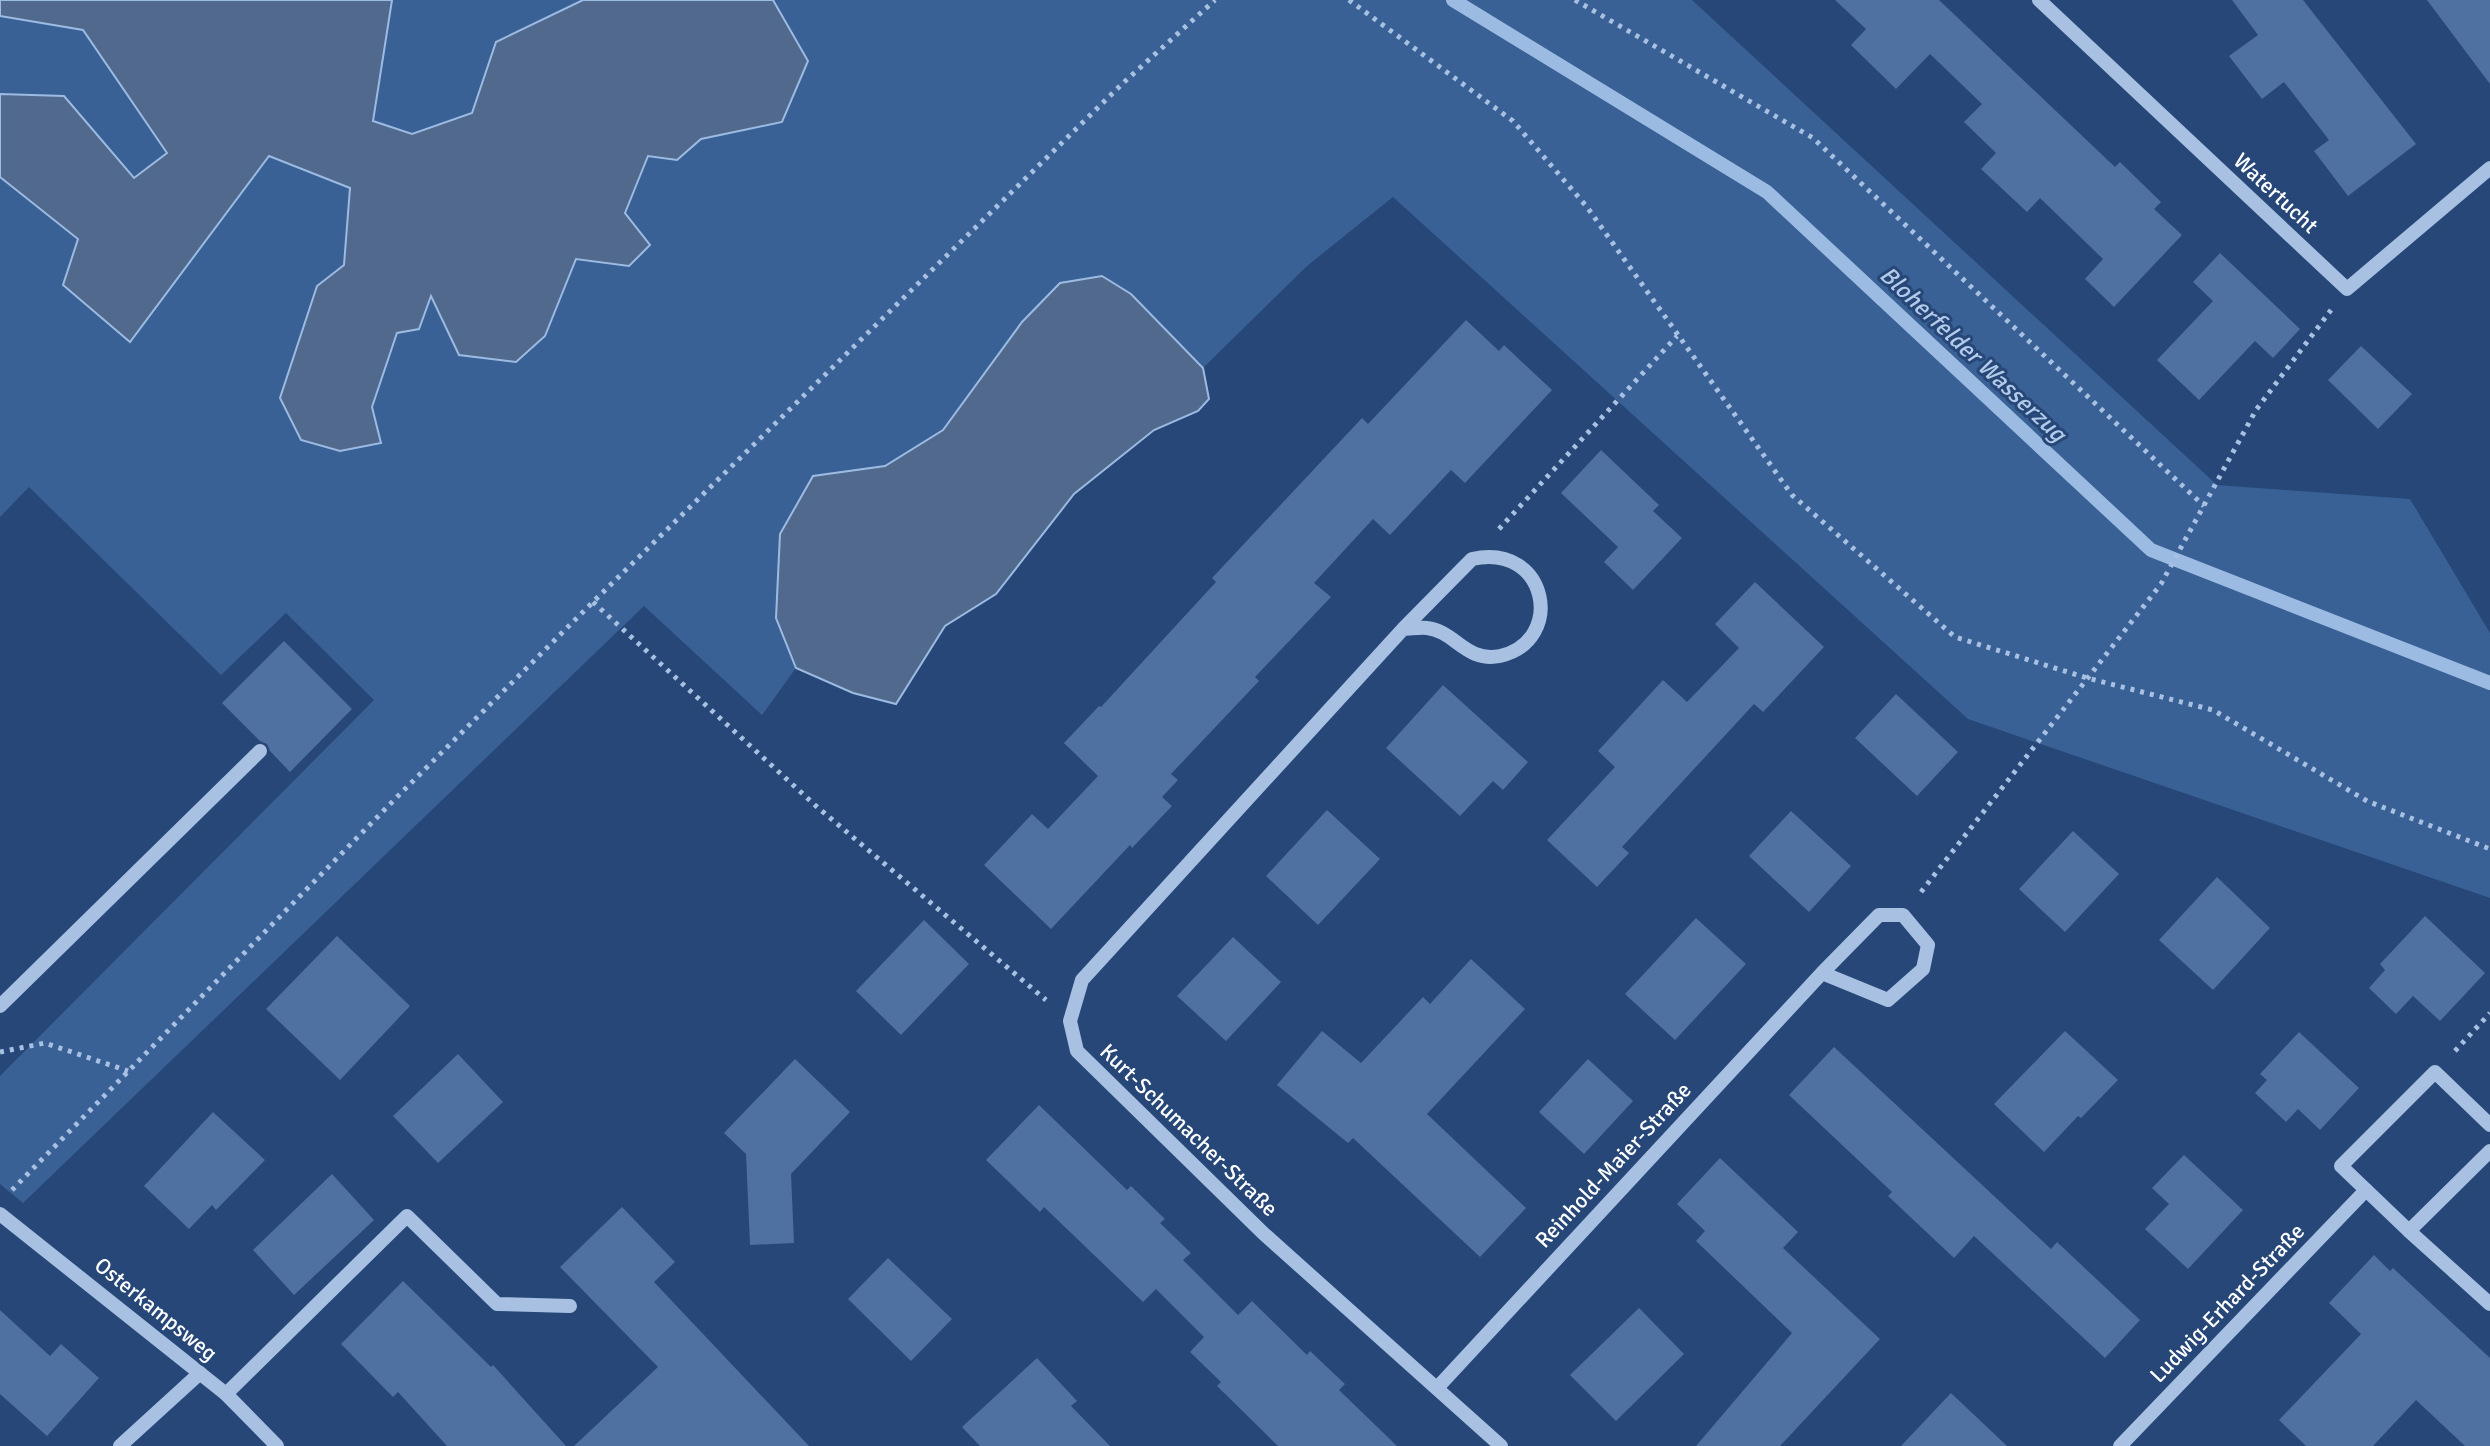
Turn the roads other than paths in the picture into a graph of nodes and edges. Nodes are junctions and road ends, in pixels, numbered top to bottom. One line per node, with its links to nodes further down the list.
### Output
1 (2039, 0): 2 (street, Watertucht)
2 (2490, 168)
3 (1403, 629): 3 (street); 15 (street, Kurt-Schumacher-Straße)
4 (260, 751): 6 (street)
5 (1822, 973): 5 (street, Reinhold-Maier-Straße); 15 (street, Reinhold-Maier-Straße)
6 (0, 1006)
7 (2490, 1125): 9 (street)
8 (2490, 1151): 11 (street)
9 (2366, 1190): 11 (street); 20 (street, Ludwig-Erhard-Straße)
10 (0, 1214): 14 (street, Osterkampsweg)
11 (2409, 1231): 12 (street)
12 (2490, 1304)
13 (570, 1306): 16 (street)
14 (200, 1373): 16 (street, Osterkampsweg); 17 (street)
15 (1437, 1388): 19 (street, Kurt-Schumacher-Straße)
16 (226, 1394): 18 (street, Osterkampsweg)
17 (120, 1446)
18 (277, 1446)
19 (1501, 1446)
20 (2120, 1446)

